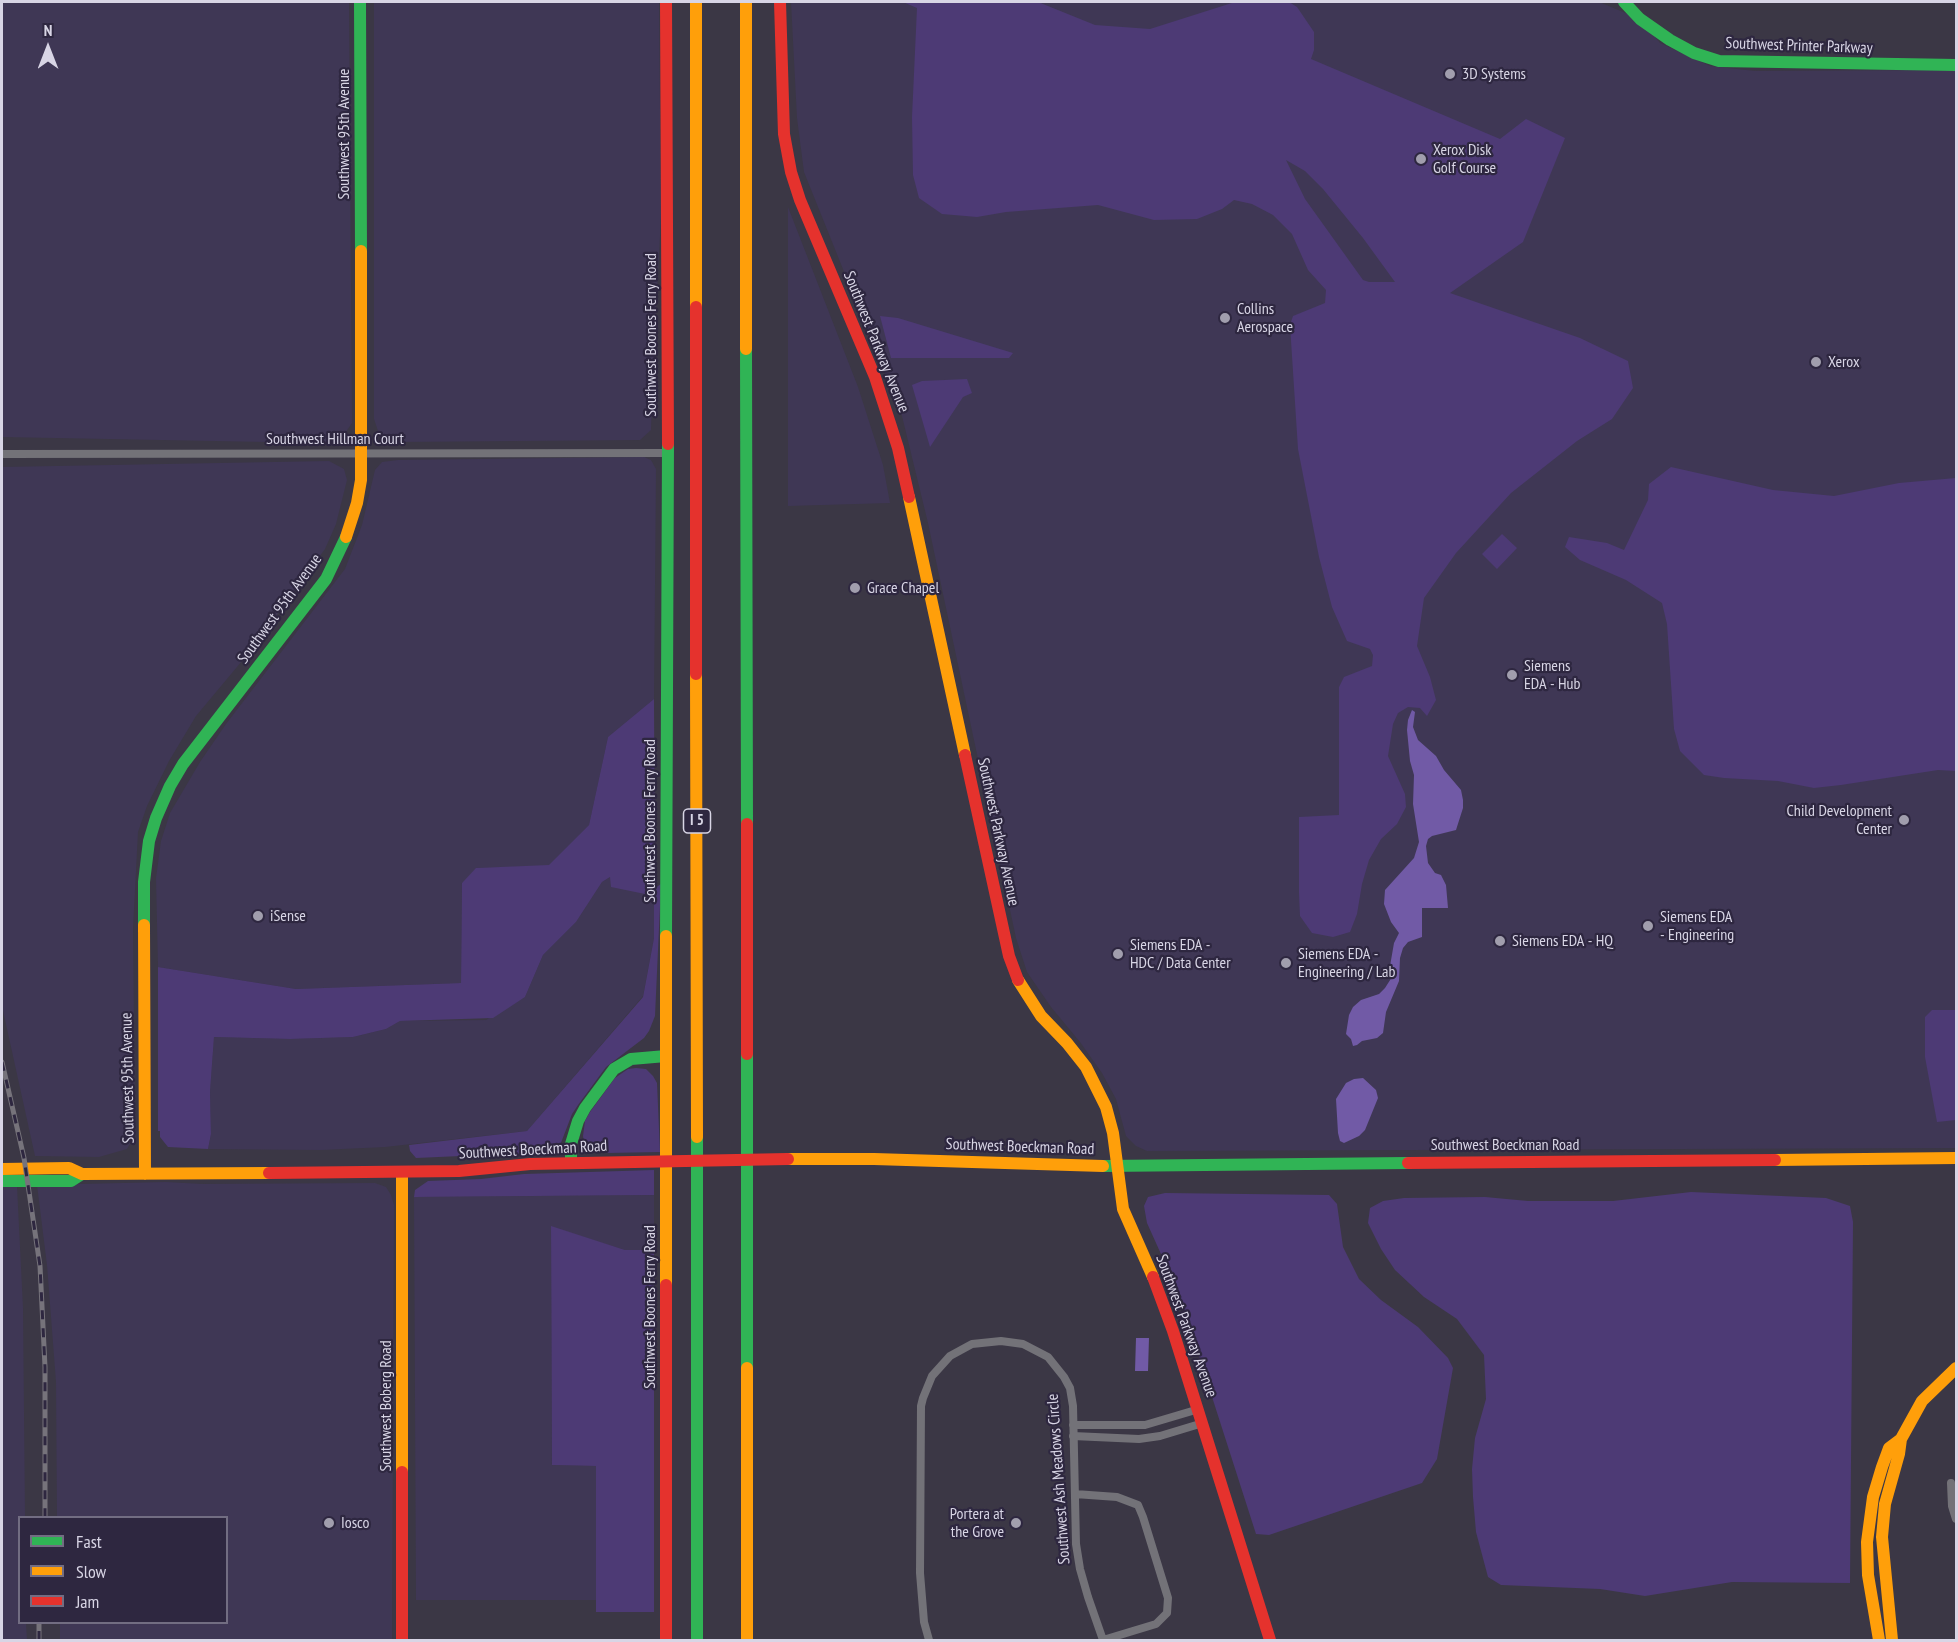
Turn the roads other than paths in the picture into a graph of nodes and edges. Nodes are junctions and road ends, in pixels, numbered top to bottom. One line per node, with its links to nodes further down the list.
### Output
1 (360, 2): 10 (main road, Southwest 95th Avenue)
2 (666, 2): 8 (main road, Southwest Boones Ferry Road)
3 (696, 2): 31 (main road, I 5)
4 (746, 2): 32 (main road)
5 (780, 2): 14 (main road, Southwest Parkway Avenue)
6 (1624, 2): 7 (main road, Southwest Printer Parkway)
7 (1956, 65)
8 (668, 453): 10 (street, Southwest Hillman Court); 11 (main road, Southwest Boones Ferry Road)
9 (2, 454): 10 (street, Southwest Hillman Court)
10 (362, 454): 18 (main road, Southwest 95th Avenue)
11 (666, 1056): 13 (main road); 30 (main road, Southwest Boones Ferry Road)
12 (1956, 1158): 14 (main road, Southwest Boeckman Road)
13 (571, 1163): 14 (main road, Southwest Boeckman Road, bridge); 16 (main road, Southwest Boeckman Road)
14 (1117, 1165): 21 (main road, Southwest Parkway Avenue)
15 (2, 1169): 17 (main road, Southwest Boeckman Road)
16 (402, 1172): 18 (main road, Southwest Boeckman Road); 29 (main road, Southwest Boberg Road)
17 (82, 1174): 18 (main road, Southwest Boeckman Road); 19 (main road, Southwest Boeckman Road)
18 (145, 1174)
19 (2, 1181)
20 (1956, 1368): 25 (main road)
21 (1198, 1409): 22 (main road, Southwest Parkway Avenue); 23 (street)
22 (1203, 1423): 24 (street); 35 (main road, Southwest Parkway Avenue)
23 (1073, 1425): 24 (street, Southwest Ash Meadows Circle); 33 (street, Southwest Ash Meadows Circle)
24 (1073, 1436): 27 (street, Southwest Ash Meadows Circle)
25 (1901, 1439): 36 (main road); 37 (main road)
26 (1951, 1483): 28 (street)
27 (1075, 1494): 34 (street, Southwest Ash Meadows Circle); 34 (street)
28 (1956, 1519)
29 (402, 1641)
30 (666, 1641)
31 (697, 1641)
32 (747, 1641)
33 (929, 1641)
34 (1103, 1641)
35 (1270, 1641)
36 (1879, 1641)
37 (1892, 1641)

